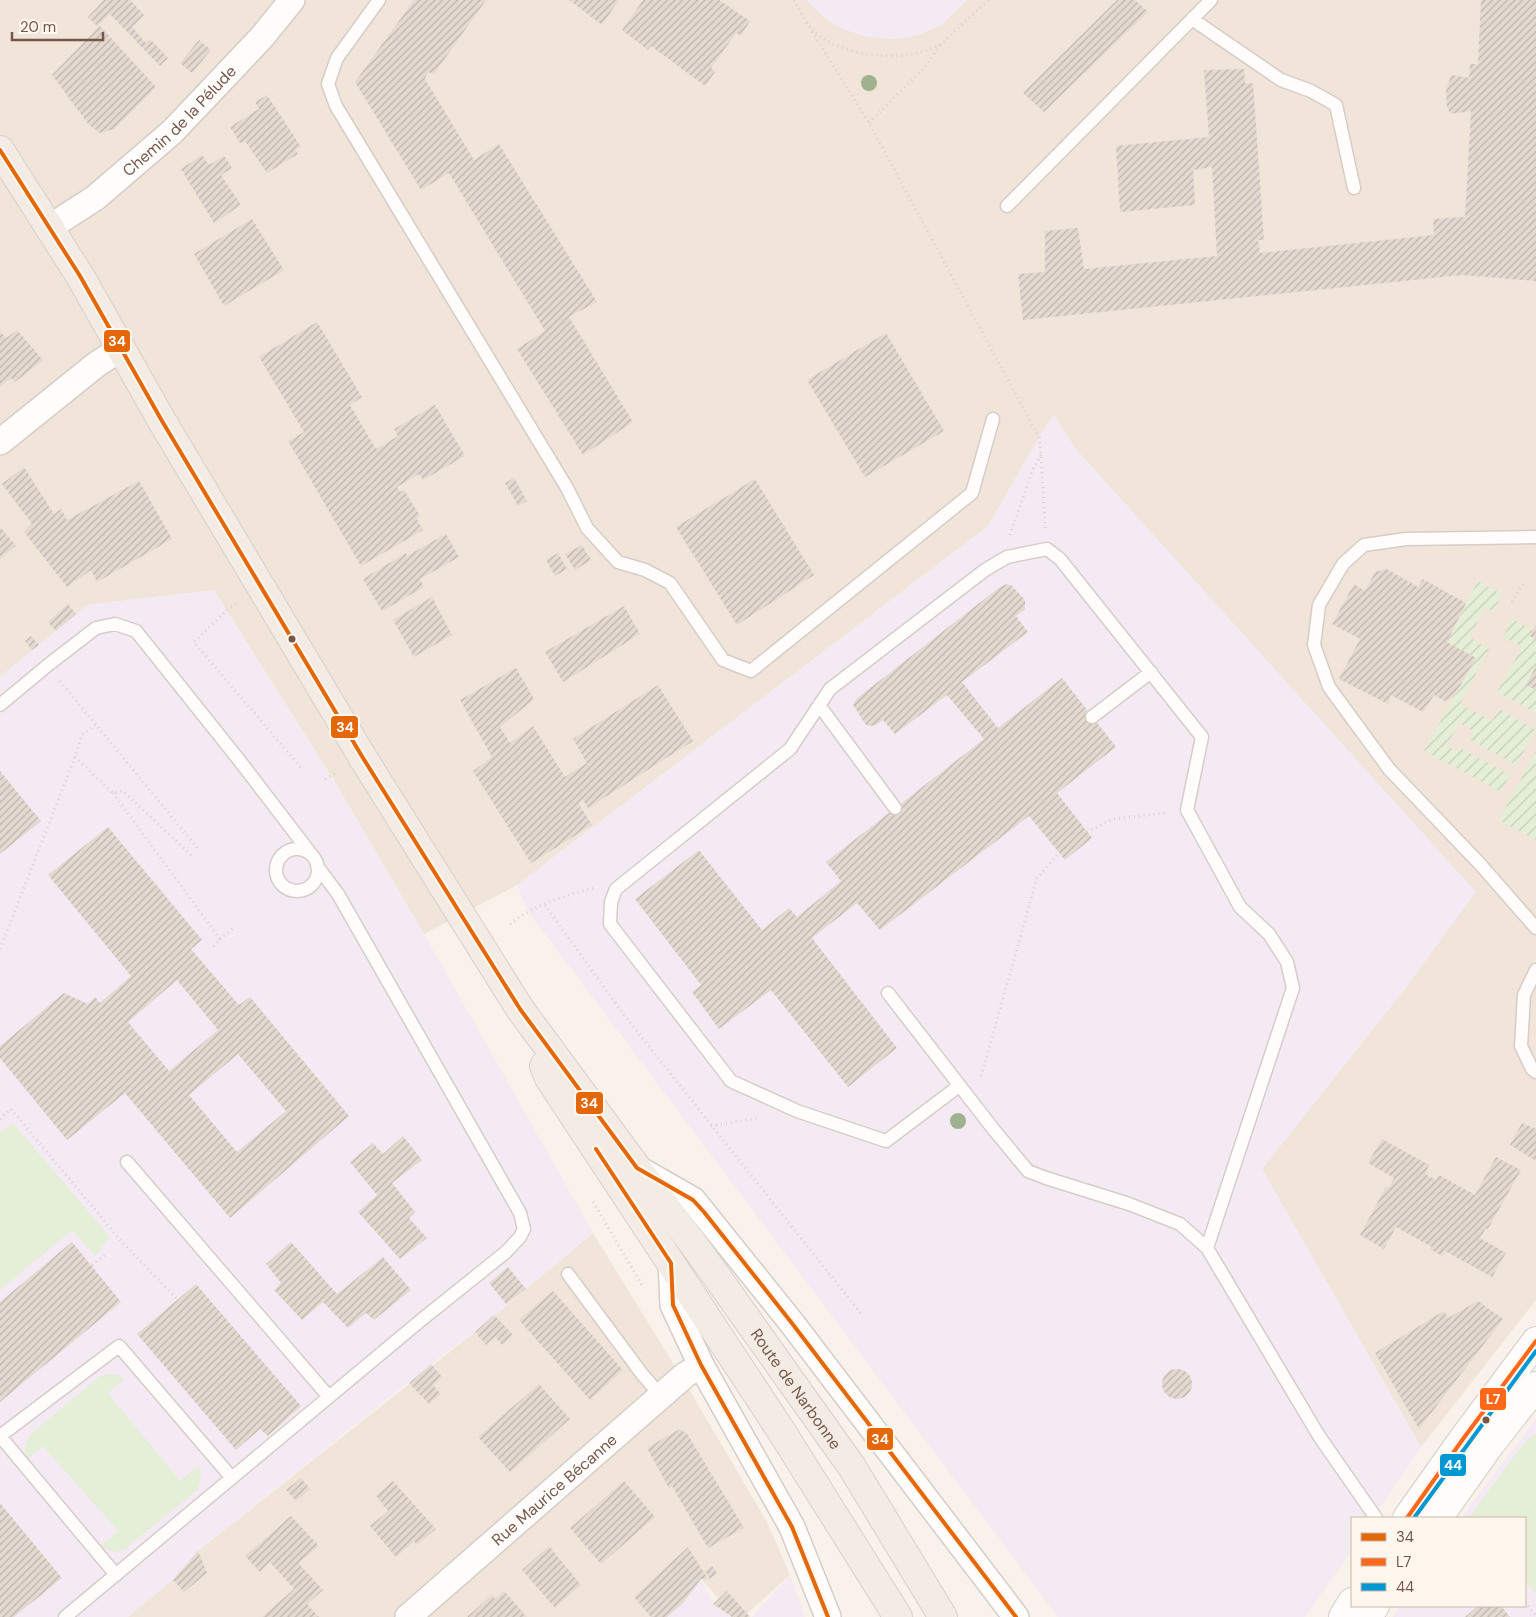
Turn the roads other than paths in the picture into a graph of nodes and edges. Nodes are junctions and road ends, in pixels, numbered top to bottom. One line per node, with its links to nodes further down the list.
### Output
1 (292, 0): 8 (street, Chemin de la Pélude)
2 (379, 0): 10 (lane)
3 (1211, 0): 4 (lane)
4 (1192, 19): 6 (lane); 7 (lane)
5 (0, 150): 8 (main road, Route de Narbonne)
6 (1354, 188)
7 (1007, 206)
8 (50, 227): 9 (main road, Route de Narbonne)
9 (122, 348): 11 (street); 23 (main road, Route de Narbonne)
10 (992, 419)
11 (0, 442)
12 (1536, 537): 20 (lane)
13 (1151, 672): 15 (lane); 16 (lane); 28 (lane)
14 (0, 705): 18 (lane)
15 (819, 706): 17 (lane); 25 (lane)
16 (1092, 717)
17 (895, 808)
18 (311, 854): 19 (lane); 19 (lane)
19 (317, 866): 35 (lane)
20 (1536, 928)
21 (1536, 970): 24 (lane)
22 (888, 993): 25 (lane)
23 (520, 1009): 27 (main road, Route de Narbonne); 29 (main road, Route de Narbonne)
24 (1536, 1072)
25 (960, 1086): 28 (lane)
26 (127, 1162): 35 (lane)
27 (637, 1168): 46 (main road, Route de Narbonne); 47 (street, Route de Narbonne)
28 (1206, 1248): 37 (lane)
29 (671, 1263): 32 (street); 45 (main road, Route de Narbonne)
30 (568, 1274): 34 (lane)
31 (1536, 1341): 38 (street)
32 (701, 1365): 34 (street, Rue Maurice Bécanne); 44 (street)
33 (1536, 1386): 39 (street)
34 (661, 1396): 43 (street, Rue Maurice Bécanne)
35 (329, 1397): 36 (lane)
36 (232, 1478): 40 (lane); 40 (lane)
37 (1375, 1517)
38 (1408, 1517)
39 (1439, 1517)
40 (116, 1575): 42 (lane)
41 (1351, 1604): 48 (street)
42 (66, 1617)
43 (408, 1617)
44 (828, 1617)
45 (898, 1617)
46 (944, 1617)
47 (1016, 1617)
48 (1342, 1617)

